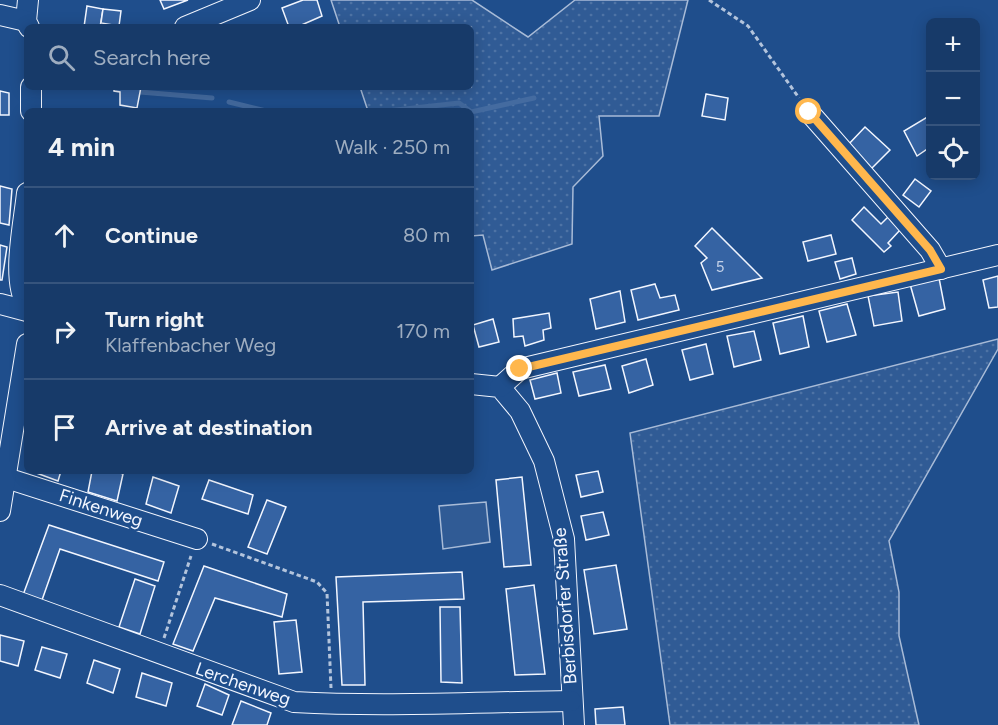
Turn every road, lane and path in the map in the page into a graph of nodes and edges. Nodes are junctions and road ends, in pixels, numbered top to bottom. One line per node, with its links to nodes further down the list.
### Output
1 (28, 0): 5 (street)
2 (250, 0): 6 (street)
3 (709, 0): 9 (path)
4 (0, 15): 5 (street)
5 (27, 24)
6 (192, 24)
7 (31, 90): 8 (street)
8 (31, 108)
9 (809, 112): 12 (street)
10 (24, 221): 13 (street)
11 (998, 255): 12 (street)
12 (941, 269): 18 (street)
13 (24, 300)
14 (0, 304): 15 (street)
15 (24, 311)
16 (24, 360): 19 (street)
17 (474, 384): 18 (street)
18 (500, 387): 24 (street, Berbisdorfer Straße)
19 (3, 476): 20 (street); 21 (street, Finkenweg)
20 (0, 511)
21 (197, 539): 23 (path); 25 (path)
22 (0, 595): 23 (street, Lerchenweg)
23 (159, 654): 25 (street, Lerchenweg)
24 (571, 700): 25 (street, Lerchenweg); 26 (street, Berbisdorfer Straße)
25 (331, 704)
26 (574, 725)

